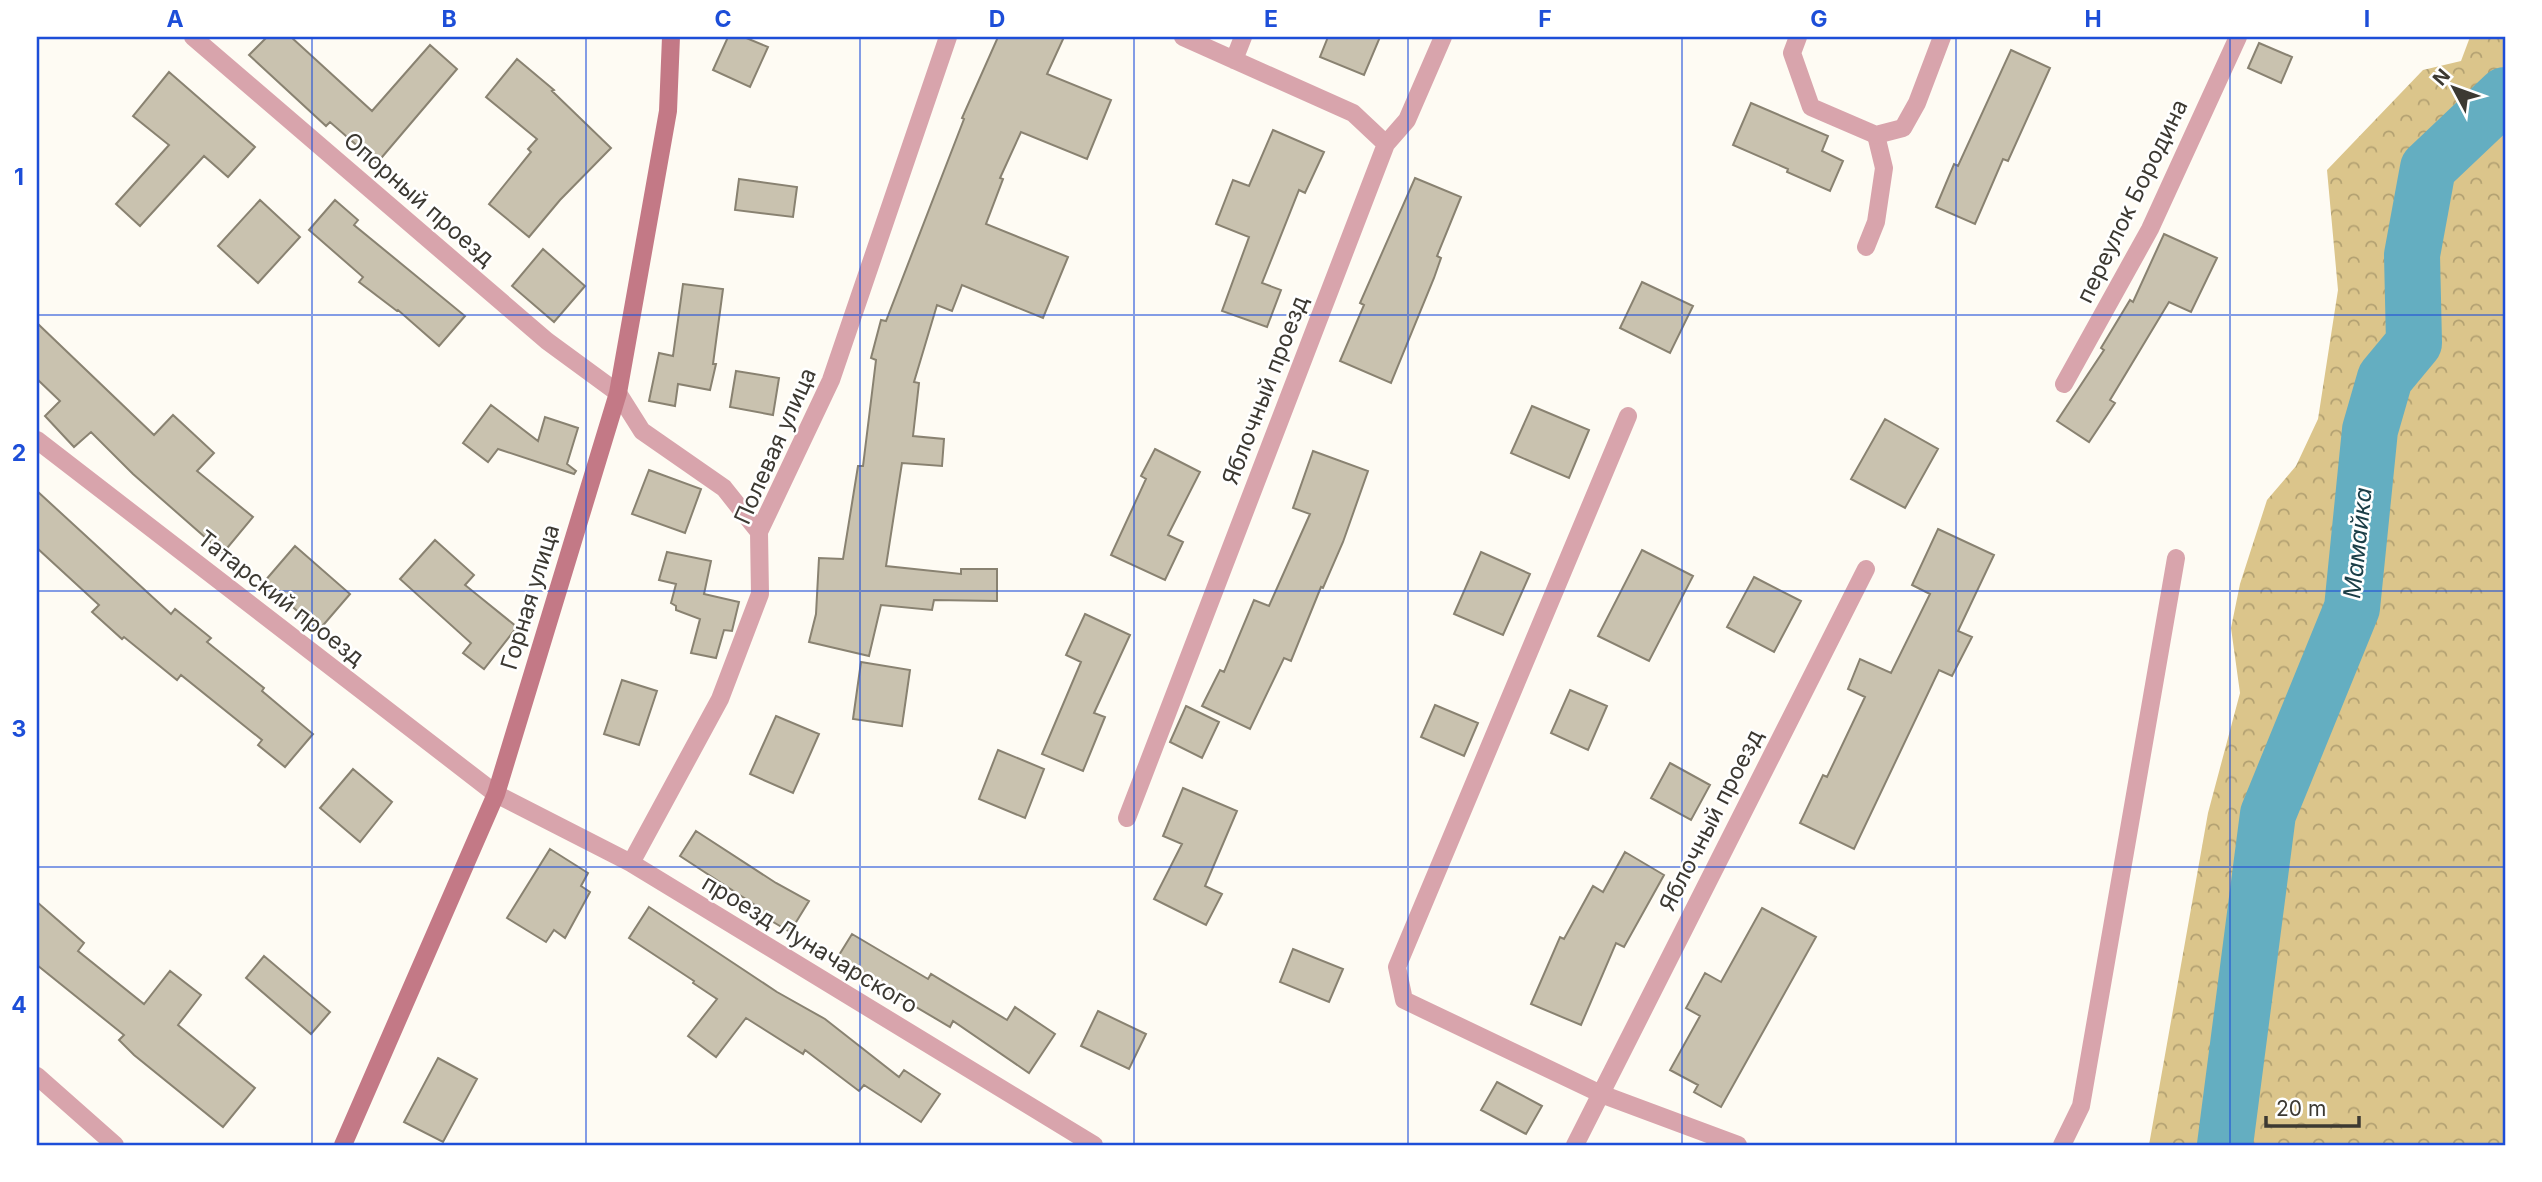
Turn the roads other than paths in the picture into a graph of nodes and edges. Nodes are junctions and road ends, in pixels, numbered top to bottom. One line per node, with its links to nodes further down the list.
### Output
1 (193, 37): 15 (street, Опорный проезд)
2 (671, 37): 15 (street, Горная улица)
3 (948, 37): 18 (street, Полевая улица)
4 (1183, 37): 10 (street)
5 (1243, 37): 10 (street)
6 (1443, 37): 12 (street, Яблочный проезд)
7 (1798, 37): 11 (street)
8 (1942, 37): 11 (street)
9 (2238, 37): 14 (street, переулок Бородина)
10 (1234, 60): 12 (street)
11 (1875, 135): 13 (street)
12 (1386, 144): 22 (street, Яблочный проезд)
13 (1866, 247)
14 (2064, 384)
15 (618, 393): 18 (street); 21 (street, Горная улица)
16 (1628, 416): 25 (street)
17 (37, 440): 21 (street, Татарский проезд)
18 (759, 532): 23 (street, Полевая улица)
19 (2176, 558): 31 (street)
20 (1866, 569): 25 (street, Яблочный проезд)
21 (496, 794): 23 (street, проезд Луначарского); 27 (street, Горная улица)
22 (1127, 818)
23 (631, 863): 28 (street, проезд Луначарского)
24 (37, 1076): 26 (street)
25 (1601, 1094): 29 (street, Яблочный проезд); 30 (street)
26 (115, 1145)
27 (344, 1145)
28 (1094, 1145)
29 (1575, 1145)
30 (1738, 1145)
31 (2062, 1145)

